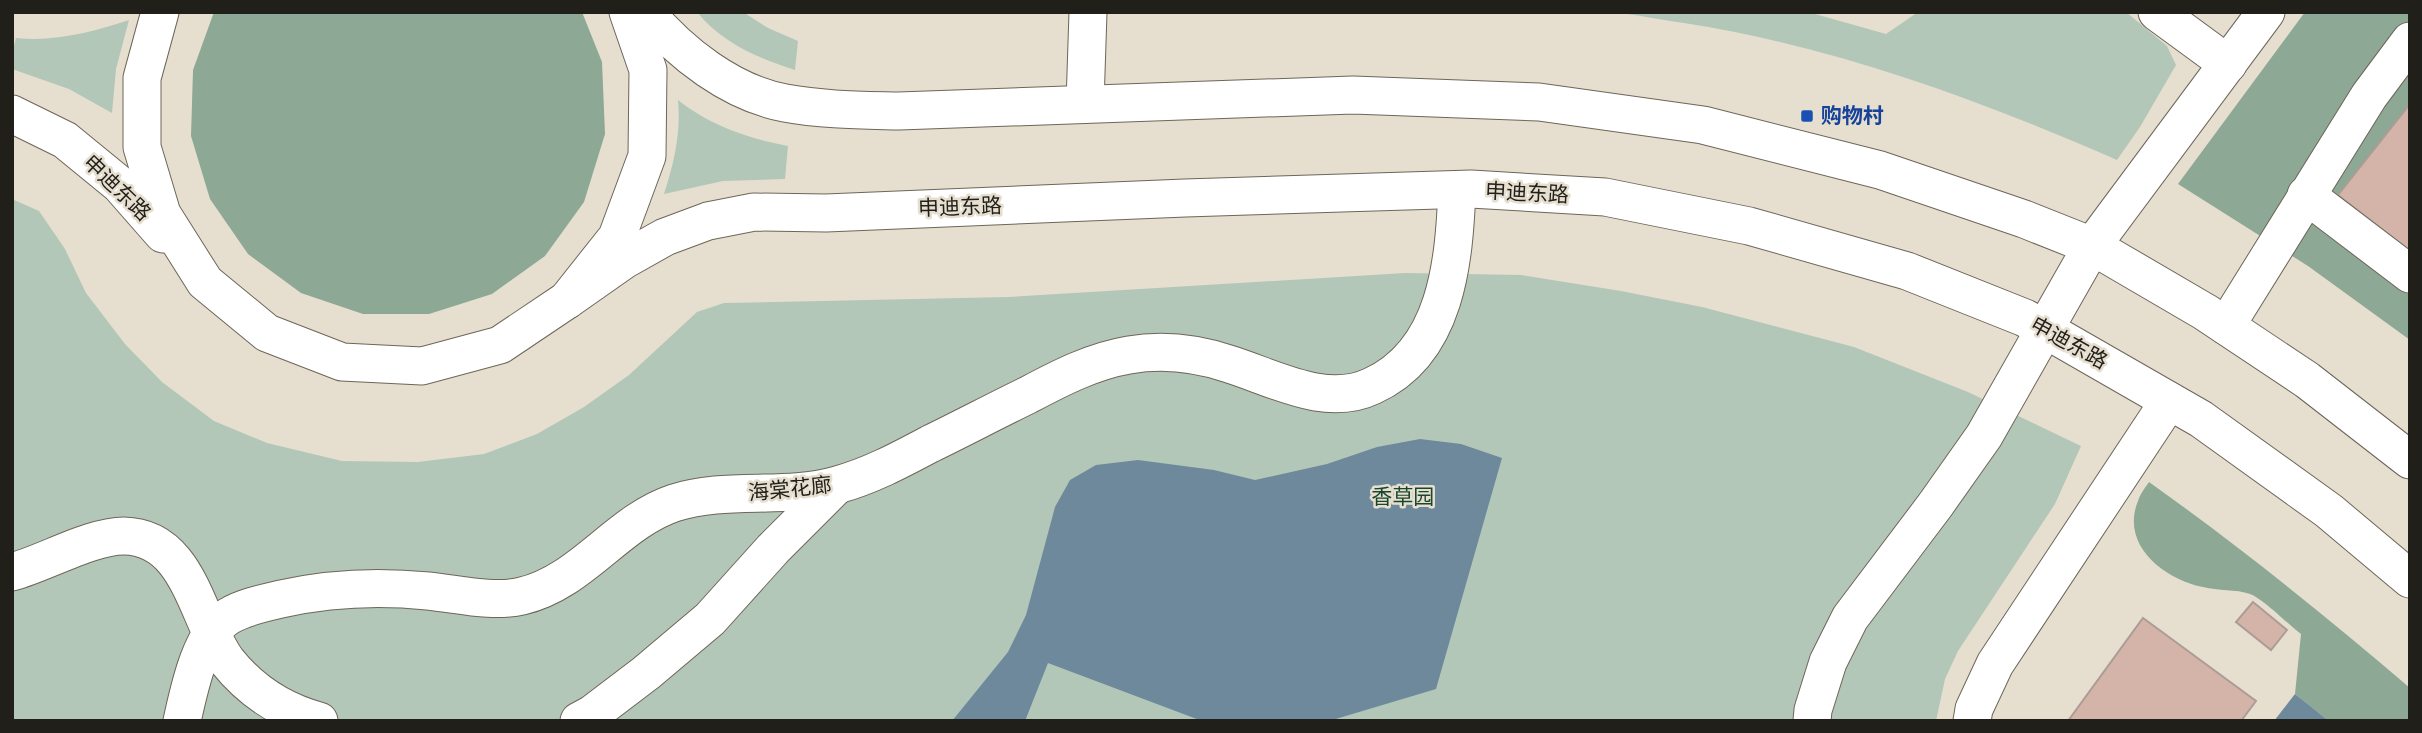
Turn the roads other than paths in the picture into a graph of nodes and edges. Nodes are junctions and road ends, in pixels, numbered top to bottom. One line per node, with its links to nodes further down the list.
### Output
1 (160, 12): 15 (street)
2 (628, 12): 16 (street)
3 (646, 12): 9 (street)
4 (1088, 12): 9 (street)
5 (2157, 12): 8 (street)
6 (2266, 12): 8 (street)
7 (2410, 41): 12 (street)
8 (2228, 64): 13 (street)
9 (1085, 104): 13 (street)
10 (12, 114): 15 (street, 申迪东路)
11 (1457, 190): 16 (street, 申迪东路); 18 (street, 申迪东路); 21 (street, 海棠花廊)
12 (2306, 195): 14 (street); 17 (street)
13 (2092, 246): 17 (street); 18 (street)
14 (2410, 274)
15 (205, 282): 16 (street, 申迪东路)
16 (567, 300)
17 (2225, 326): 20 (street)
18 (2045, 329): 19 (street, 申迪东路); 28 (street)
19 (2169, 401): 23 (street, 申迪东路); 29 (street)
20 (2410, 460)
21 (836, 486): 24 (street, 海棠花廊); 27 (street)
22 (12, 572): 24 (street)
23 (2410, 579)
24 (211, 634): 25 (street, 海棠花廊); 26 (street)
25 (182, 721)
26 (319, 721)
27 (579, 721)
28 (1812, 721)
29 (1972, 721)

